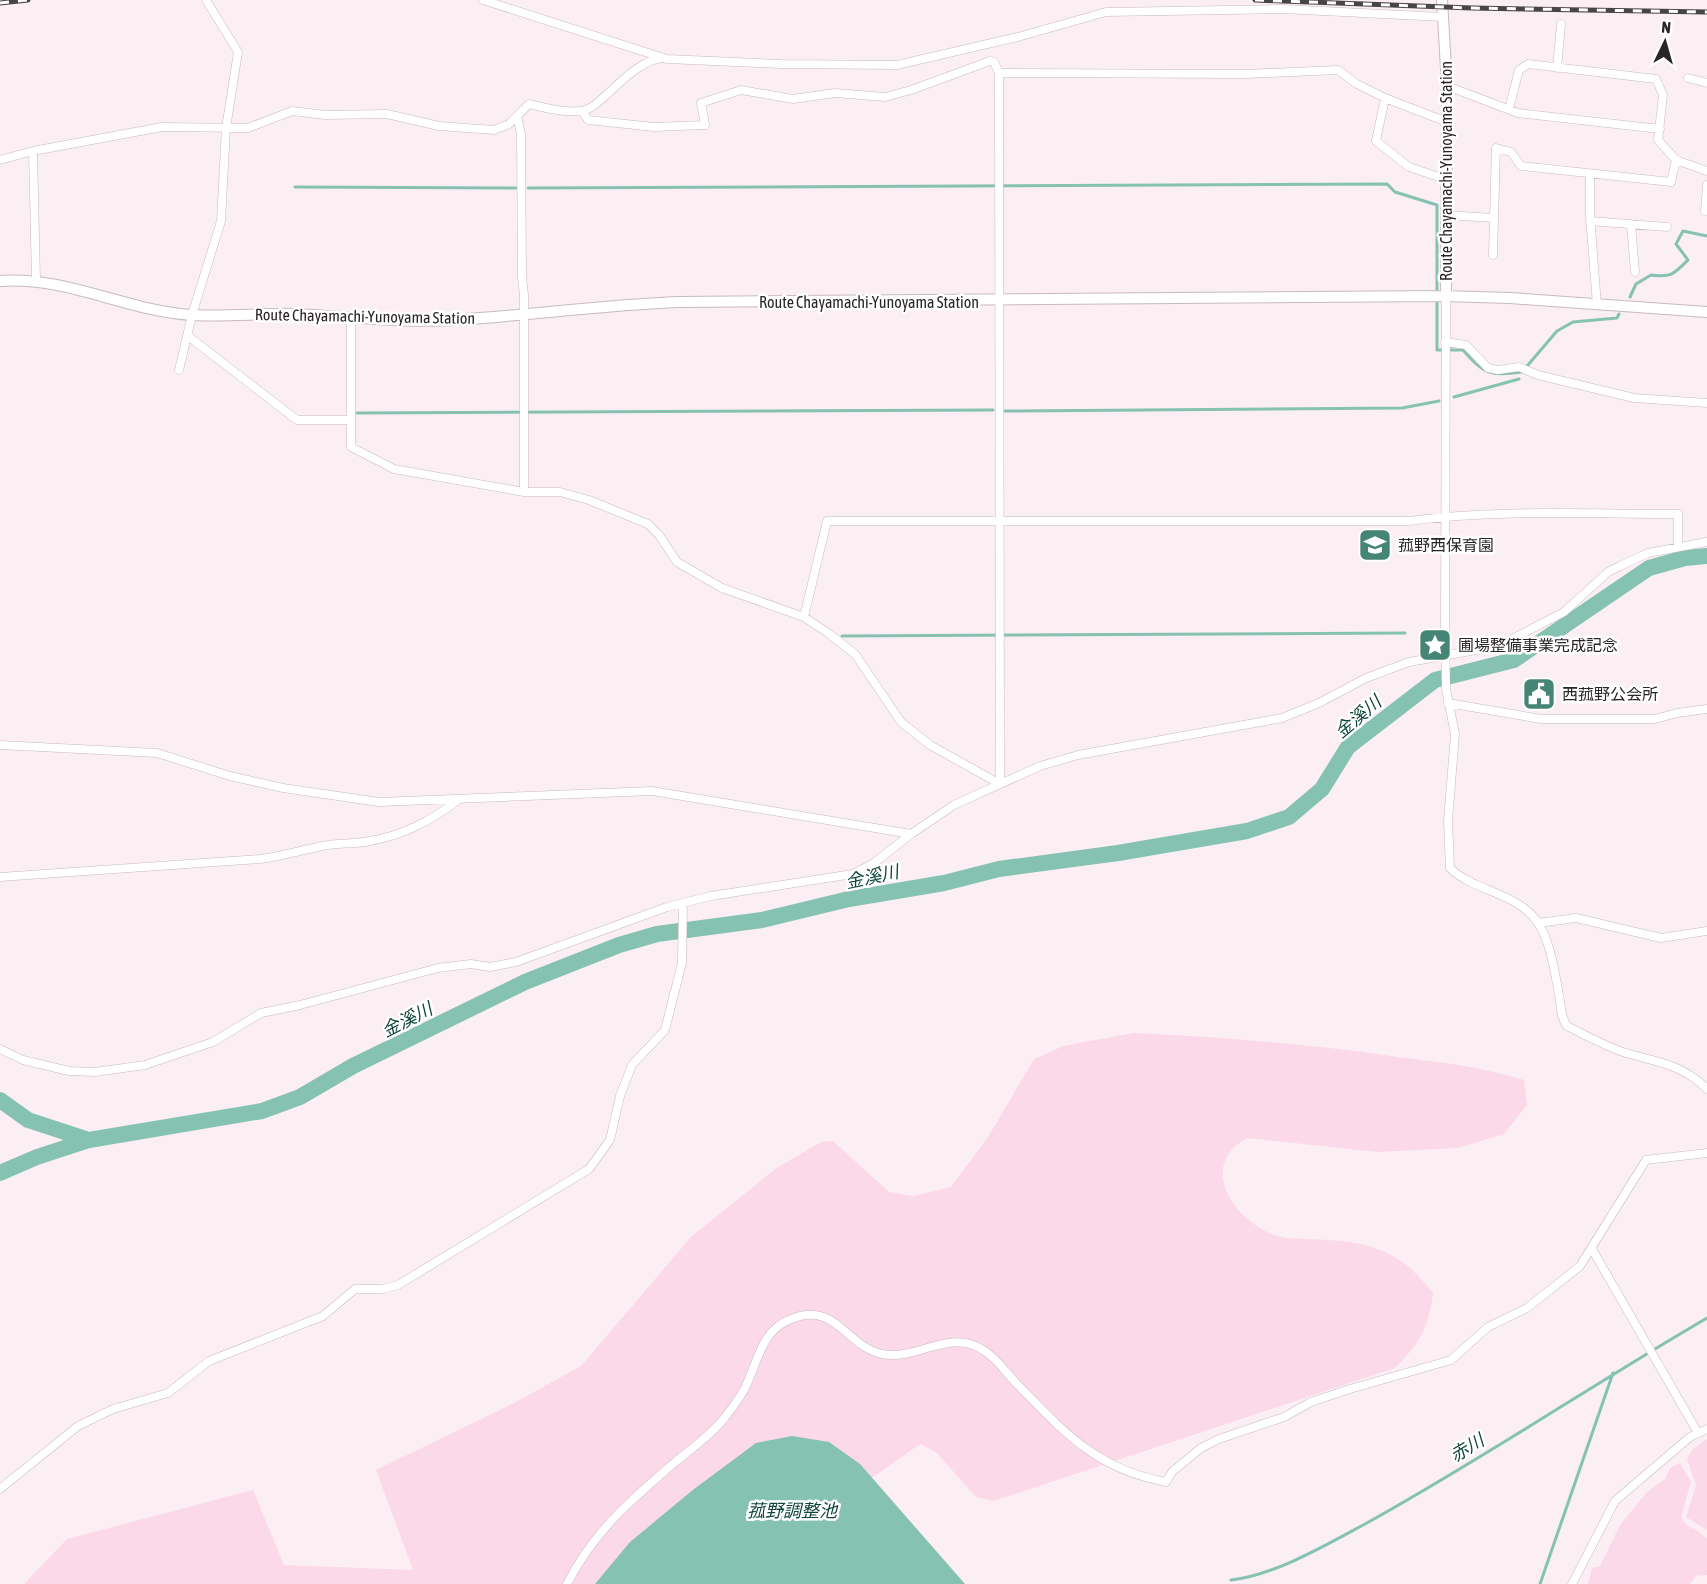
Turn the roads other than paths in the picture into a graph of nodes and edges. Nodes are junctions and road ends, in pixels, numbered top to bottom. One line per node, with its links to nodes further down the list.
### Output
1 (206, 0): 17 (street)
2 (483, 0): 6 (street)
3 (1442, 0): 4 (main road, Route Chayamachi-Yunoyama Station)
4 (1443, 17): 6 (street); 11 (main road, Route Chayamachi-Yunoyama Station)
5 (1562, 24): 7 (street)
6 (663, 58): 14 (street)
7 (1557, 68): 13 (street); 18 (street)
8 (999, 74): 12 (street); 14 (street); 37 (street)
9 (1689, 78): 10 (street)
10 (1707, 83)
11 (1447, 86): 13 (street); 16 (main road, Route Chayamachi-Yunoyama Station)
12 (1385, 98): 16 (street); 24 (street)
13 (1509, 109): 18 (street)
14 (582, 111): 15 (street)
15 (517, 116): 17 (street); 41 (street)
16 (1447, 122): 24 (main road, Route Chayamachi-Yunoyama Station)
17 (226, 128): 19 (street); 40 (street)
18 (1660, 129): 21 (street)
19 (33, 151): 20 (street); 34 (street)
20 (0, 160)
21 (1676, 160): 22 (street); 23 (street)
22 (1707, 171)
23 (1590, 175): 28 (street); 29 (street)
24 (1445, 179): 27 (main road, Route Chayamachi-Yunoyama Station)
25 (1707, 185): 26 (street)
26 (1705, 211)
27 (1445, 215): 28 (street); 36 (main road, Route Chayamachi-Yunoyama Station)
28 (1494, 218): 32 (street)
29 (1590, 221): 30 (street); 38 (street)
30 (1631, 224): 31 (street); 33 (street)
31 (1667, 227)
32 (1493, 255)
33 (1635, 272)
34 (36, 280): 35 (main road, Route Chayamachi-Yunoyama Station); 40 (main road, Route Chayamachi-Yunoyama Station)
35 (0, 281)
36 (1445, 296): 37 (main road, Route Chayamachi-Yunoyama Station); 38 (main road); 44 (street)
37 (998, 301): 41 (main road, Route Chayamachi-Yunoyama Station); 50 (street)
38 (1597, 305): 39 (main road)
39 (1707, 312)
40 (192, 315): 42 (main road, Route Chayamachi-Yunoyama Station); 43 (street)
41 (524, 315): 42 (main road, Route Chayamachi-Yunoyama Station); 48 (street)
42 (351, 317): 47 (street)
43 (188, 336): 45 (street); 47 (street)
44 (1445, 343): 46 (street); 49 (street)
45 (179, 370)
46 (1707, 403)
47 (351, 420): 48 (street)
48 (525, 492): 53 (street)
49 (1446, 516): 50 (street); 52 (street); 54 (street)
50 (999, 521): 53 (street); 58 (street)
51 (1707, 542): 52 (street)
52 (1678, 546): 54 (street)
53 (804, 617): 58 (street)
54 (1447, 658): 55 (street); 58 (street)
55 (1448, 701): 56 (street); 63 (street)
56 (1707, 709)
57 (0, 745): 59 (street)
58 (1000, 784): 60 (street)
59 (459, 800): 60 (street); 61 (street)
60 (911, 834): 62 (street)
61 (0, 876)
62 (683, 907): 65 (street); 71 (street)
63 (1538, 923): 64 (street); 66 (street)
64 (1707, 931)
65 (0, 1049)
66 (1707, 1089)
67 (1707, 1154): 68 (street)
68 (1593, 1249): 70 (street); 72 (street)
69 (1707, 1429): 70 (street)
70 (1698, 1433): 73 (street)
71 (0, 1489)
72 (567, 1584)
73 (1572, 1584)

